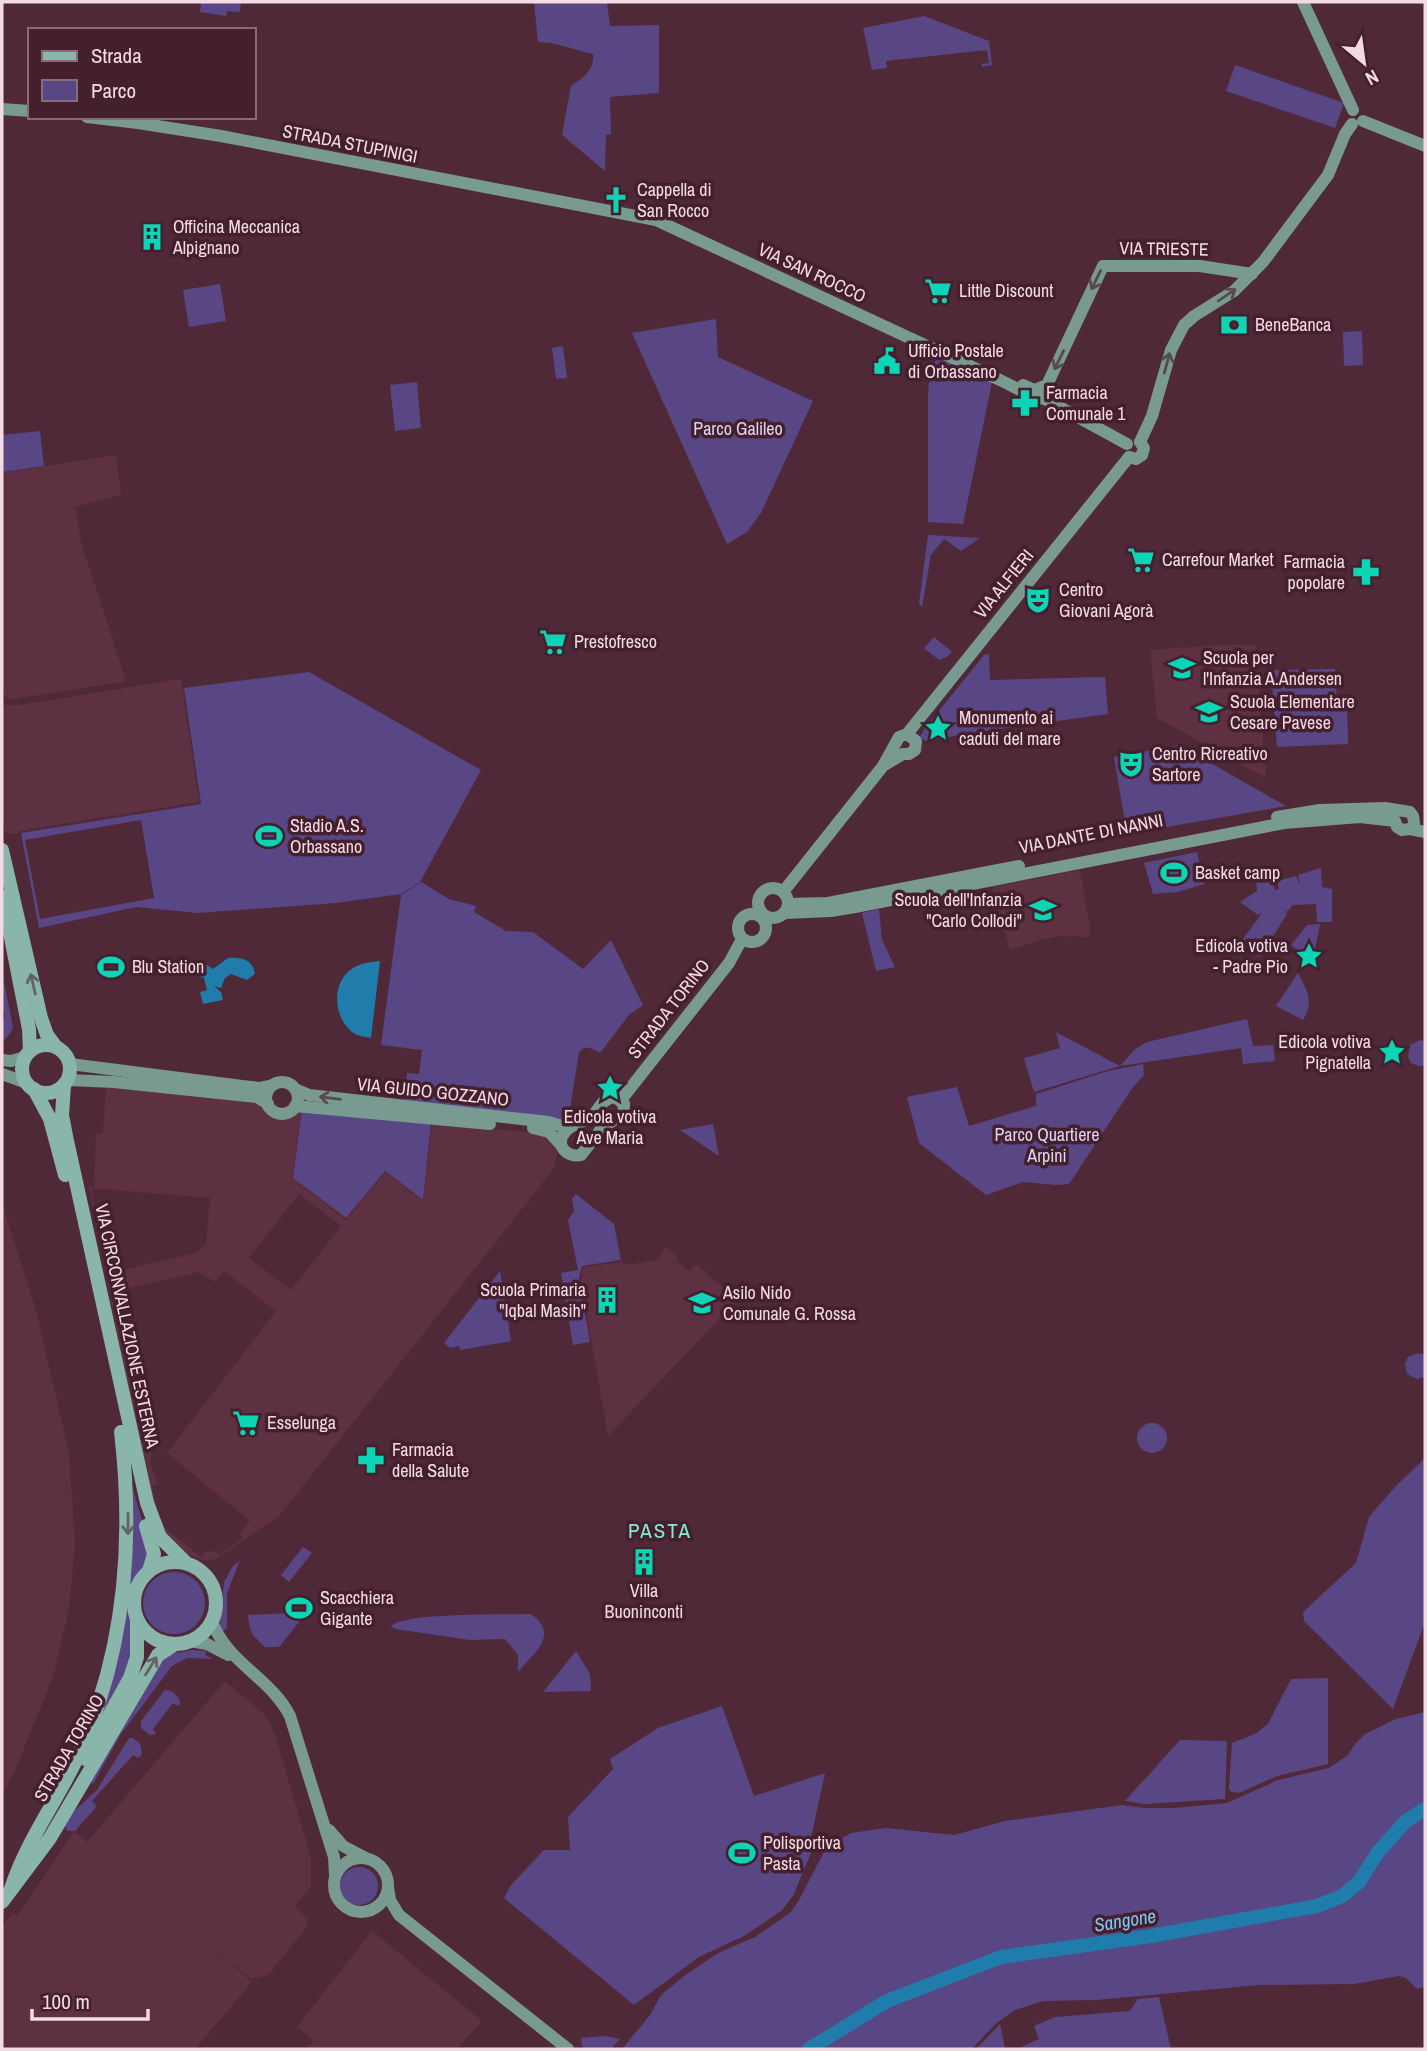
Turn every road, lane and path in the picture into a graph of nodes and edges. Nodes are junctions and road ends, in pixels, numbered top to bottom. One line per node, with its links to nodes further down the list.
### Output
1 (1303, 2): 5 (street)
2 (2, 109): 3 (street)
3 (28, 111)
4 (104, 119): 7 (street, STRADA STUPINIGI)
5 (1357, 123): 6 (street); 8 (street, VIA ALFIERI)
6 (1425, 146)
7 (606, 211): 9 (street, VIA SAN ROCCO)
8 (1252, 274): 9 (street, VIA TRIESTE, one-way to 9); 10 (street, VIA ALFIERI, one-way to 8)
9 (1037, 393): 10 (street, VIA SAN ROCCO)
10 (1132, 448): 11 (street, VIA ALFIERI)
11 (907, 734): 12 (street); 12 (street)
12 (900, 749): 17 (street)
13 (1416, 826): 14 (street, VIA DANTE DI NANNI); 17 (street, VIA DANTE DI NANNI)
14 (1425, 832)
15 (2, 850): 20 (main road, one-way to 15)
16 (2, 892): 21 (main road, VIA CIRCONVALLAZIONE ESTERNA)
17 (785, 903): 18 (street); 18 (street)
18 (762, 916): 19 (street); 19 (street)
19 (742, 939): 29 (street, STRADA TORINO)
20 (57, 1047): 21 (main road); 23 (main road)
21 (28, 1054): 22 (street); 27 (main road, VIA CIRCONVALLAZIONE ESTERNA)
22 (2, 1060)
23 (70, 1064): 25 (main road, VIA CIRCONVALLAZIONE ESTERNA); 26 (street)
24 (2, 1074): 27 (street)
25 (66, 1082): 27 (main road); 30 (street); 35 (main road, VIA CIRCONVALLAZIONE ESTERNA)
26 (273, 1085): 28 (street); 30 (street)
27 (31, 1086): 34 (main road, VIA CIRCONVALLAZIONE ESTERNA)
28 (295, 1089): 31 (street); 32 (street, VIA GUIDO GOZZANO, one-way to 28)
29 (621, 1100): 32 (street); 33 (street, STRADA TORINO)
30 (268, 1104): 31 (street)
31 (295, 1106): 33 (street, VIA GUIDO GOZZANO)
32 (568, 1128): 33 (street)
33 (561, 1145)
34 (121, 1432): 36 (main road, VIA CIRCONVALLAZIONE ESTERNA); 46 (main road, one-way to 46)
35 (186, 1563): 36 (main road); 38 (main road)
36 (149, 1571): 37 (main road)
37 (137, 1619): 40 (main road); 46 (main road, STRADA TORINO)
38 (212, 1621): 39 (main road); 41 (street)
39 (190, 1641): 40 (main road); 41 (street)
40 (175, 1644): 46 (main road, STRADA TORINO, one-way to 40)
41 (238, 1661): 42 (street)
42 (324, 1821): 43 (street); 44 (street)
43 (364, 1858): 44 (street); 45 (street)
44 (335, 1875): 48 (street)
45 (388, 1887): 48 (street); 49 (street)
46 (11, 1889): 47 (main road, STRADA TORINO)
47 (2, 1902)
48 (370, 1911): 49 (street)
49 (418, 1932): 50 (street)
50 (568, 2049)

